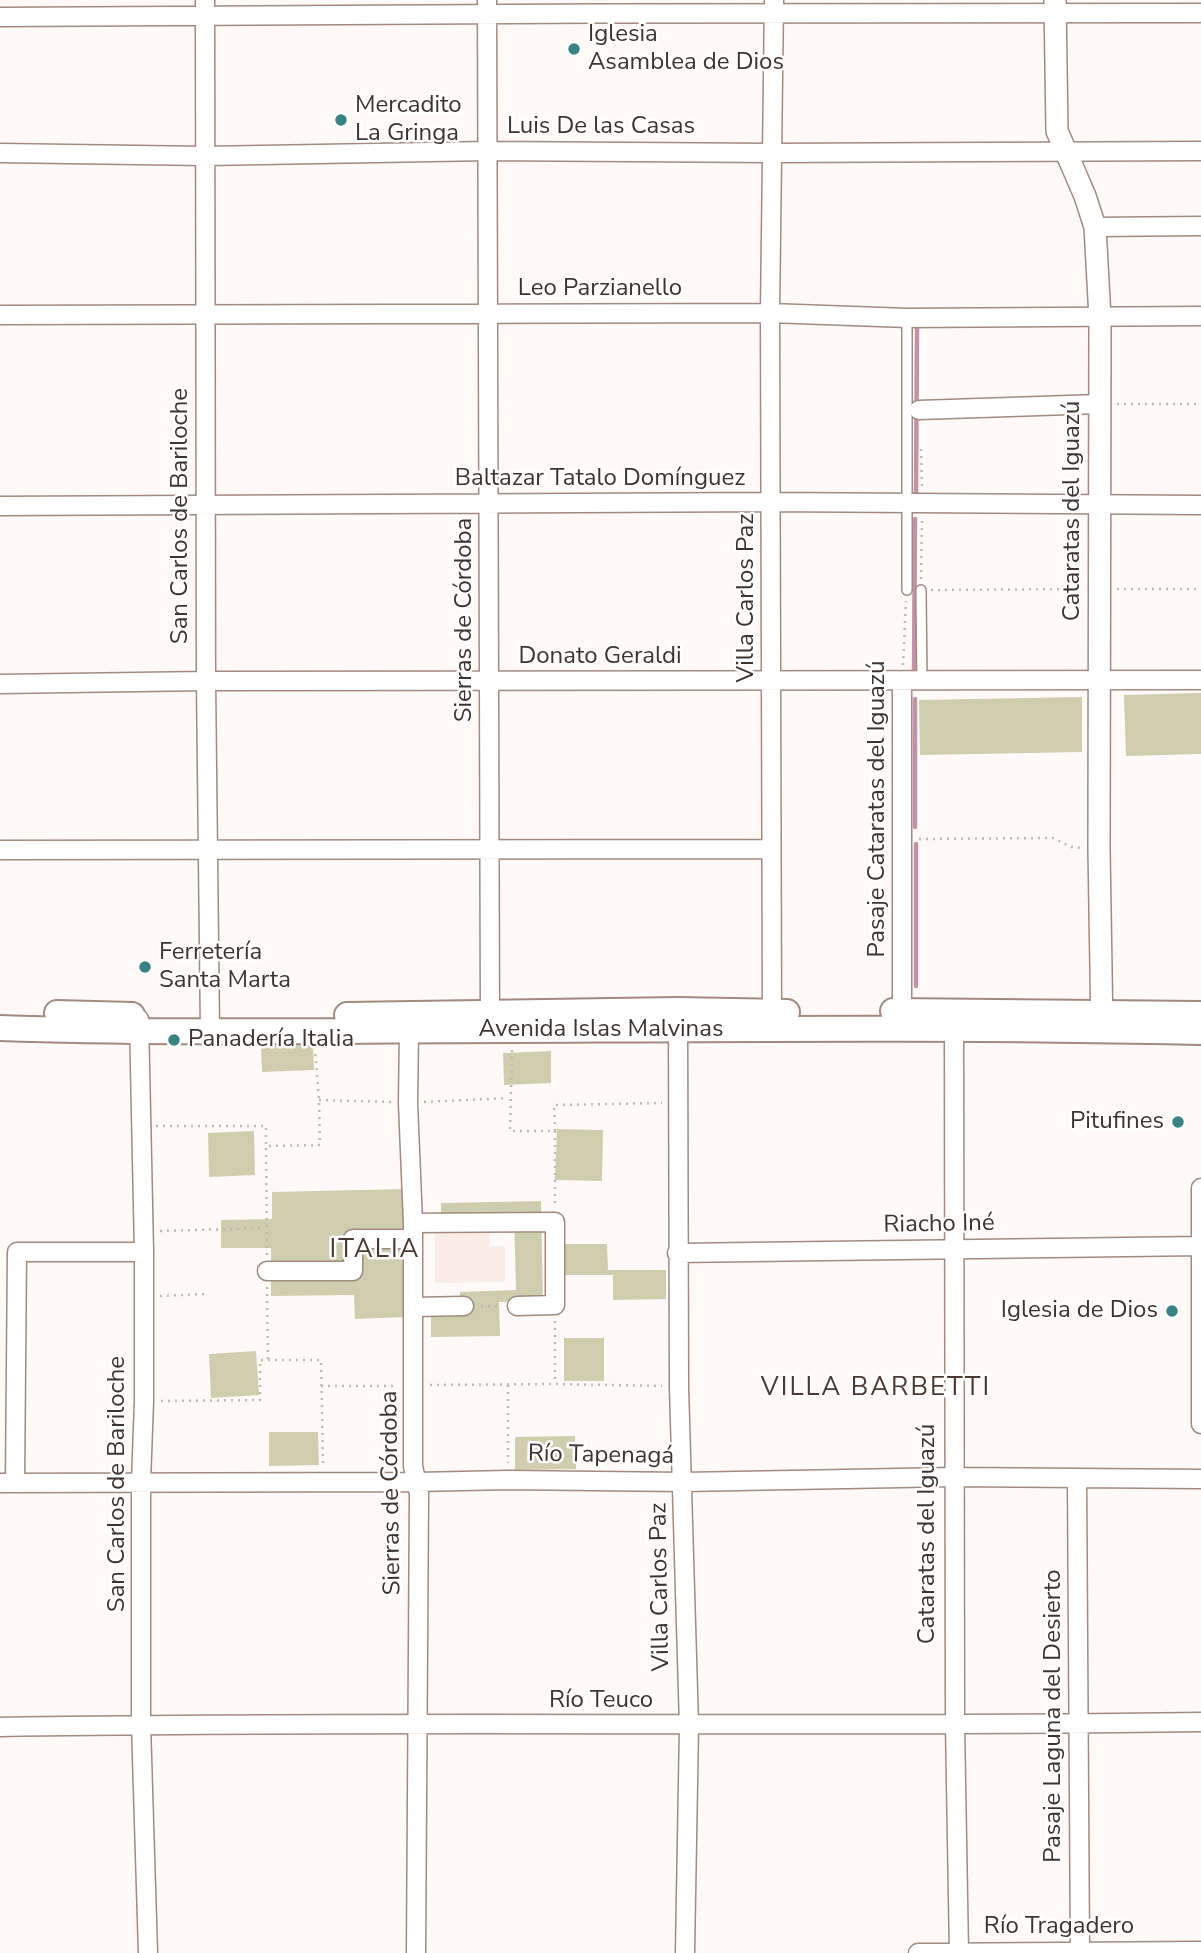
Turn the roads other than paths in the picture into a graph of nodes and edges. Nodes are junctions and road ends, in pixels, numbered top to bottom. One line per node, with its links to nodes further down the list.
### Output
1 (487, 6): 2 (street); 3 (street); 7 (street, Sierras de Córdoba)
2 (205, 7): 6 (street); 12 (street, San Carlos de Bariloche)
3 (774, 7): 4 (street); 11 (street, Villa Carlos Paz)
4 (1055, 7): 5 (street); 8 (street, Cataratas del Iguazú)
5 (1201, 13)
6 (0, 17)
7 (488, 151): 11 (street, Luis De las Casas); 12 (street, Luis De las Casas); 17 (street, Sierras de Córdoba)
8 (1065, 151): 9 (street, Luis De las Casas); 11 (street, Luis De las Casas); 14 (street, Cataratas del Iguazú)
9 (1201, 151)
10 (0, 153): 12 (street, Luis De las Casas)
11 (771, 153): 15 (street, Villa Carlos Paz)
12 (205, 156): 16 (street, San Carlos de Bariloche)
13 (1201, 226): 14 (street)
14 (1095, 227): 21 (street, Cataratas del Iguazú)
15 (770, 313): 17 (street, Leo Parzianello); 20 (street, Leo Parzianello); 24 (street, Villa Carlos Paz)
16 (204, 314): 17 (street, Leo Parzianello); 18 (street, Leo Parzianello); 26 (street, San Carlos de Bariloche)
17 (489, 314): 27 (street, Sierras de Córdoba)
18 (0, 315)
19 (1201, 316): 21 (street, Leo Parzianello)
20 (906, 317): 21 (street, Leo Parzianello); 25 (lane)
21 (1100, 318): 22 (street, Cataratas del Iguazú)
22 (1100, 404): 23 (street); 30 (street, Cataratas del Iguazú)
23 (919, 410)
24 (771, 502): 25 (street, Baltazar Tatalo Domínguez); 27 (street, Baltazar Tatalo Domínguez); 33 (street, Villa Carlos Paz)
25 (915, 504): 30 (street, Baltazar Tatalo Domínguez); 31 (lane)
26 (205, 505): 27 (street, Baltazar Tatalo Domínguez); 29 (street, Baltazar Tatalo Domínguez); 36 (street, San Carlos de Bariloche)
27 (489, 505): 37 (street, Sierras de Córdoba)
28 (1201, 505): 30 (street, Baltazar Tatalo Domínguez)
29 (0, 506)
30 (1100, 506): 34 (street, Cataratas del Iguazú)
31 (907, 590)
32 (921, 590): 39 (lane)
33 (771, 680): 37 (street, Donato Geraldi); 38 (street, Donato Geraldi); 41 (street, Villa Carlos Paz)
34 (1099, 680): 35 (street, Donato Geraldi); 39 (street, Donato Geraldi); 50 (street, Cataratas del Iguazú)
35 (1201, 680)
36 (206, 681): 37 (street, Donato Geraldi); 40 (street, Donato Geraldi); 44 (street, San Carlos de Bariloche)
37 (491, 682): 43 (street, Sierras de Córdoba)
38 (902, 682): 39 (street, Donato Geraldi); 49 (street, Pasaje Cataratas del Iguazú)
39 (922, 682)
40 (0, 684)
41 (771, 849): 43 (street); 48 (street, Villa Carlos Paz)
42 (0, 850): 44 (street)
43 (490, 850): 44 (street); 53 (street, Sierras de Córdoba)
44 (207, 851): 52 (street, San Carlos de Bariloche)
45 (0, 1012): 51 (main road, Avenida Islas Malvinas)
46 (1201, 1014): 50 (main road, Avenida Islas Malvinas)
47 (678, 1020): 48 (main road, Avenida Islas Malvinas); 53 (main road, Avenida Islas Malvinas); 63 (street, Villa Carlos Paz)
48 (772, 1020): 49 (main road, Avenida Islas Malvinas)
49 (902, 1020): 50 (main road, Avenida Islas Malvinas); 55 (main road, Avenida Islas Malvinas)
50 (1101, 1022): 55 (main road, Avenida Islas Malvinas); 57 (main road, Avenida Islas Malvinas)
51 (139, 1024): 52 (main road, Avenida Islas Malvinas); 54 (main road, Avenida Islas Malvinas); 62 (street, San Carlos de Bariloche)
52 (210, 1024): 53 (main road, Avenida Islas Malvinas); 56 (main road, Avenida Islas Malvinas)
53 (498, 1024): 56 (main road, Avenida Islas Malvinas)
54 (0, 1028)
55 (954, 1030): 61 (street, Cataratas del Iguazú)
56 (409, 1031): 59 (street, Sierras de Córdoba)
57 (1201, 1032)
58 (1201, 1188): 60 (street)
59 (413, 1231): 64 (street); 66 (street); 67 (street, Sierras de Córdoba)
60 (1200, 1246): 61 (street, Riacho Iné); 68 (street)
61 (953, 1250): 63 (street, Riacho Iné); 69 (street, Cataratas del Iguazú)
62 (144, 1252): 72 (street, San Carlos de Bariloche); 75 (street)
63 (677, 1253): 74 (street, Villa Carlos Paz)
64 (267, 1272)
65 (464, 1306): 67 (street)
66 (517, 1306)
67 (414, 1307): 73 (street, Sierras de Córdoba)
68 (1201, 1424)
69 (954, 1477): 70 (street, Río Tapenagá); 74 (street, Río Tapenagá); 80 (street, Cataratas del Iguazú)
70 (1077, 1478): 71 (street, Río Tapenagá); 78 (street, Pasaje Laguna del Desierto)
71 (1201, 1479)
72 (141, 1482): 73 (street, Río Tapenagá); 75 (street, Río Tapenagá); 77 (street, San Carlos de Bariloche)
73 (417, 1482): 74 (street, Río Tapenagá); 79 (street, Sierras de Córdoba)
74 (683, 1482): 81 (street, Villa Carlos Paz)
75 (8, 1483)
76 (1201, 1722): 78 (street, Río Teuco)
77 (141, 1724): 79 (street, Río Teuco); 82 (street, Río Teuco); 85 (street, San Carlos de Bariloche)
78 (1079, 1724): 80 (street, Río Teuco); 84 (street, Pasaje Laguna del Desierto)
79 (418, 1725): 81 (street, Río Teuco); 86 (street, Sierras de Córdoba)
80 (955, 1725): 81 (street, Río Teuco); 89 (street, Cataratas del Iguazú)
81 (689, 1726): 87 (street, Villa Carlos Paz)
82 (0, 1727)
83 (1201, 1951): 84 (street, Río Tragadero)
84 (1080, 1952): 89 (street, Río Tragadero)
85 (148, 1953)
86 (416, 1953)
87 (685, 1953)
88 (918, 1953): 89 (street, Río Tragadero)
89 (959, 1953)

